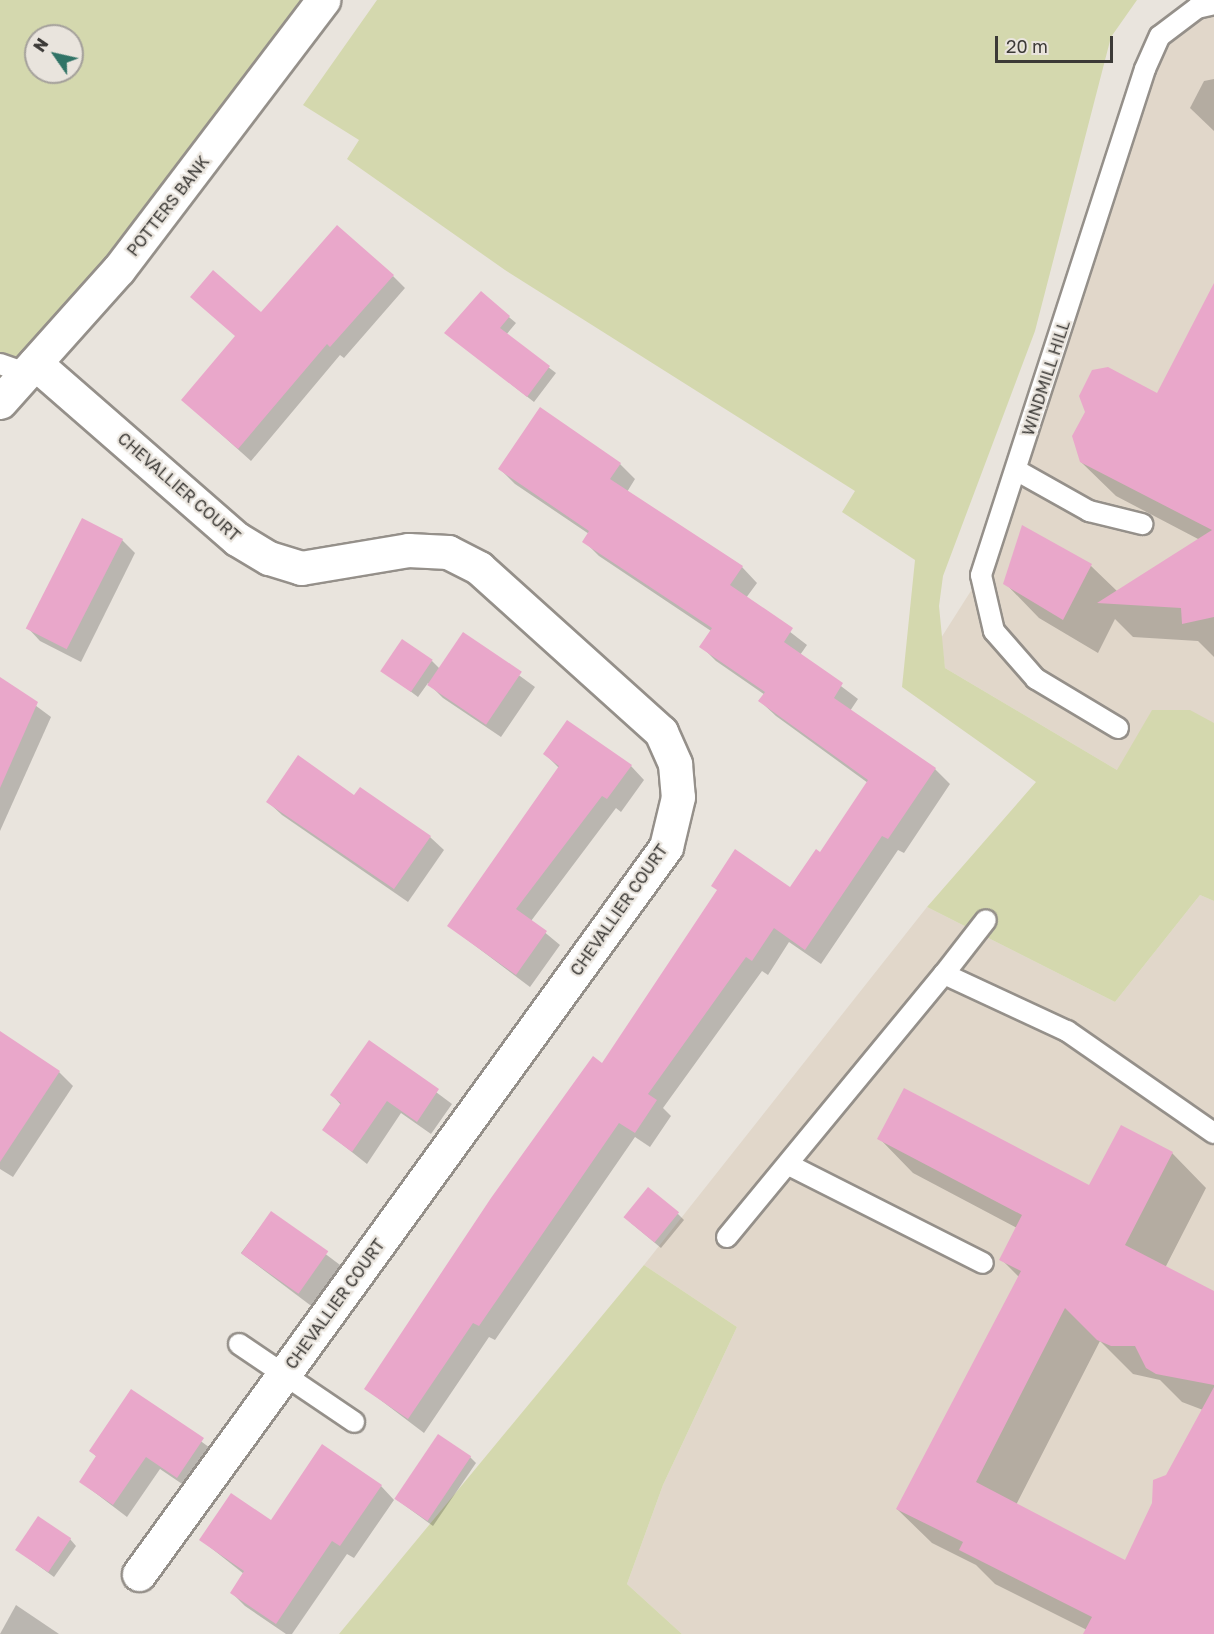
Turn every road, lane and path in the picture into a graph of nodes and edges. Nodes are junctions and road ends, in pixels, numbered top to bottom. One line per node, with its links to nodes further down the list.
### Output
1 (323, 0): 3 (street, POTTERS BANK)
2 (1214, 4): 5 (lane, WINDMILL HILL)
3 (21, 366): 4 (street, POTTERS BANK); 15 (street, CHEVALLIER COURT)
4 (0, 402)
5 (1016, 470): 6 (lane); 7 (lane, WINDMILL HILL)
6 (1142, 524)
7 (1118, 728)
8 (986, 920): 9 (lane)
9 (944, 974): 10 (lane); 11 (lane)
10 (1214, 1133)
11 (789, 1165): 12 (lane); 13 (lane)
12 (727, 1237)
13 (983, 1263)
14 (239, 1344): 15 (lane)
15 (284, 1375): 16 (lane); 17 (street, CHEVALLIER COURT)
16 (354, 1422)
17 (139, 1574)

